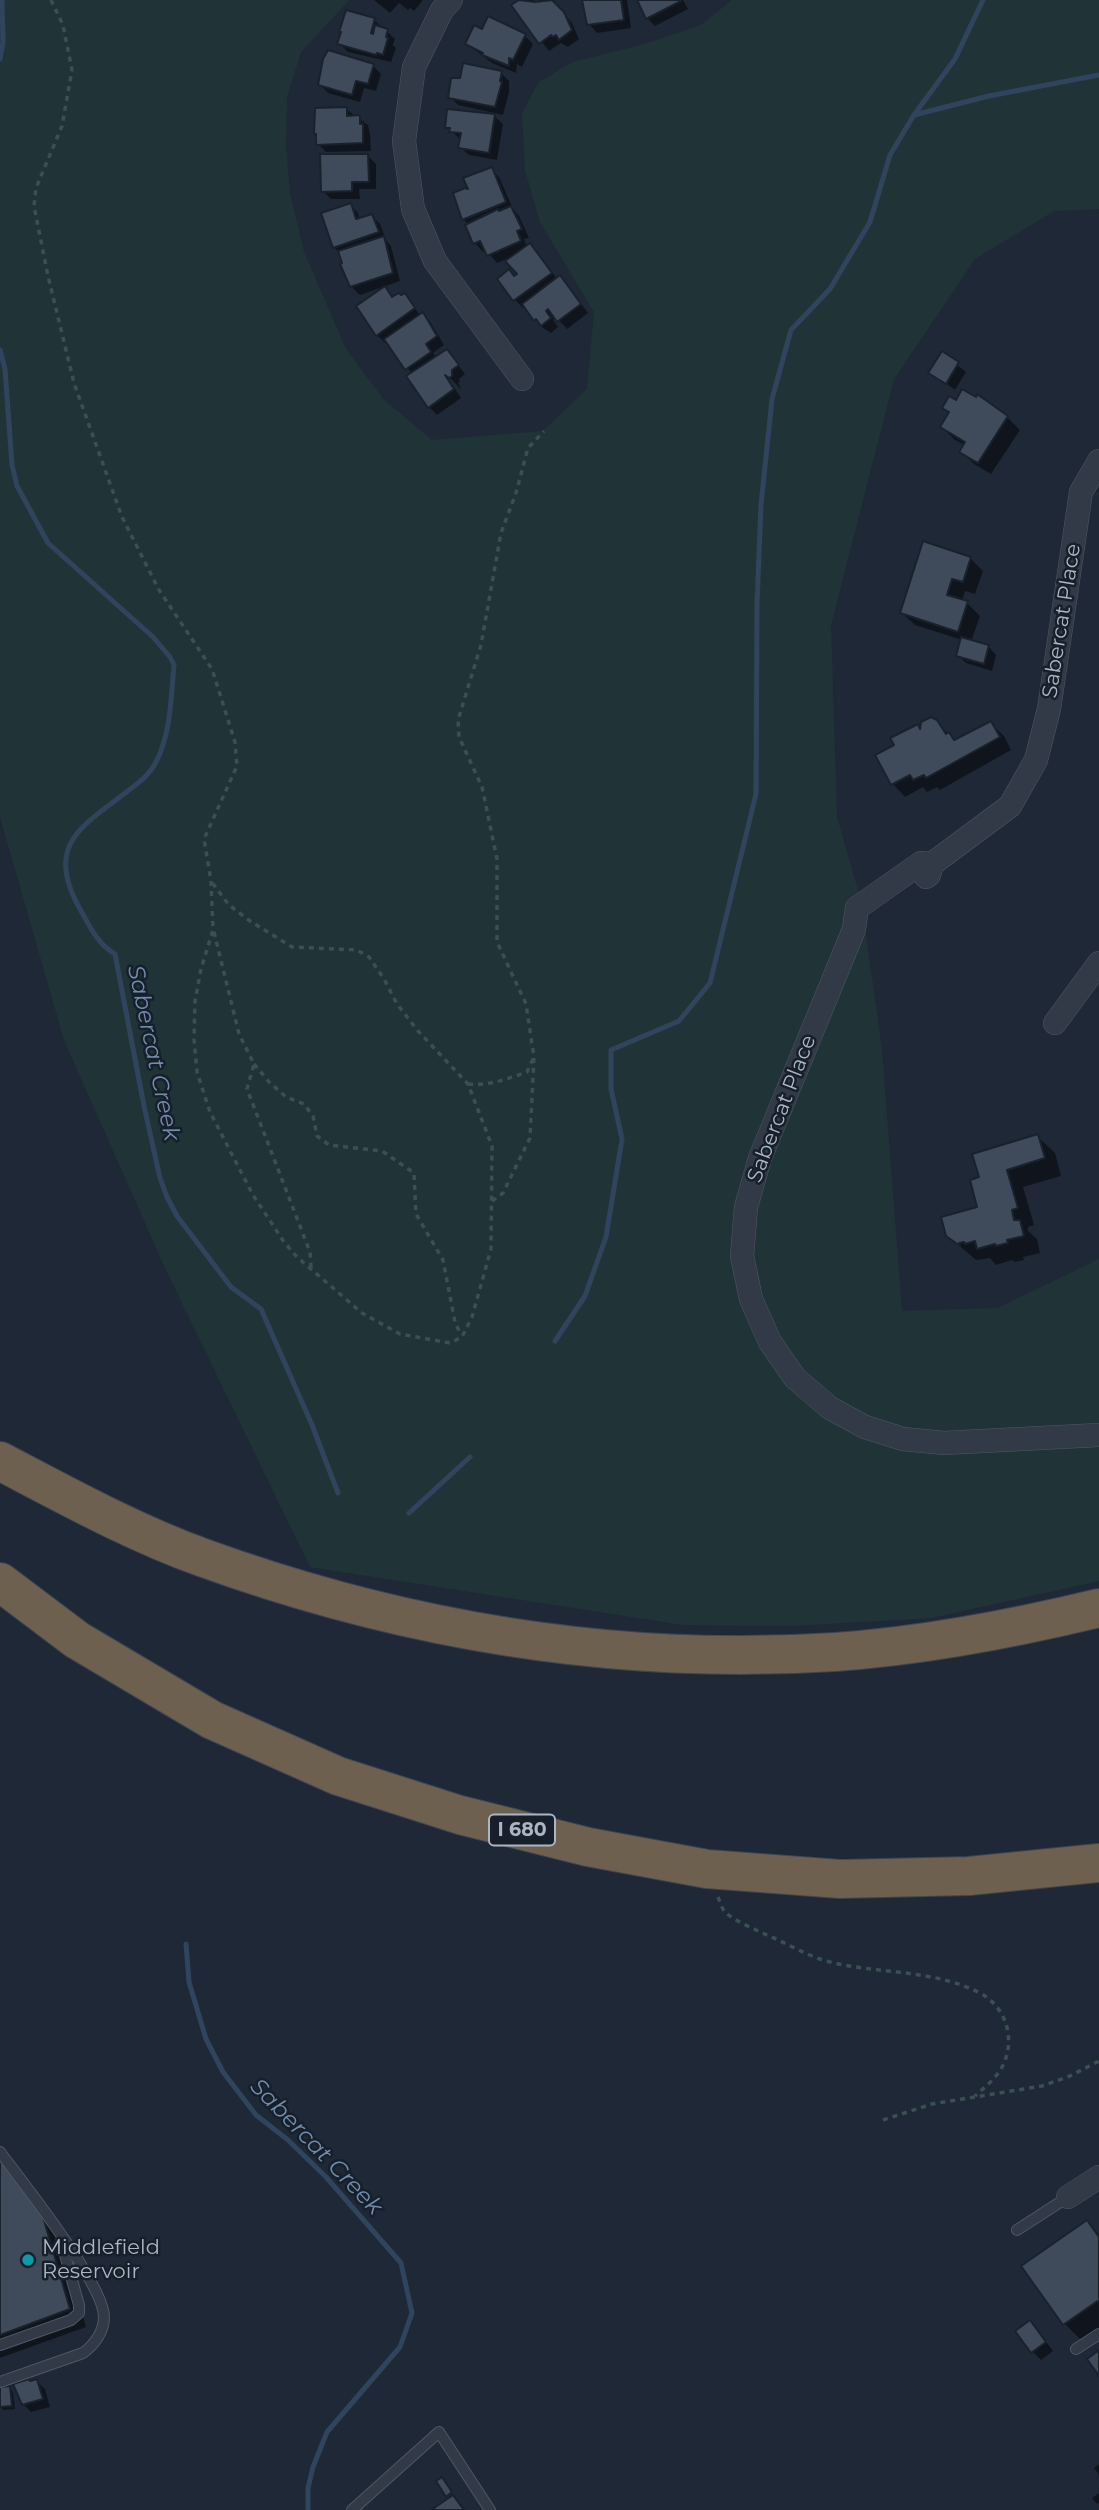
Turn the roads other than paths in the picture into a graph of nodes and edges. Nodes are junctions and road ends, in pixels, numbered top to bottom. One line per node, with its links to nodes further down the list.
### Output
1 (451, 0): 2 (street)
2 (522, 379)
3 (1099, 461): 6 (street, Sabercat Place)
4 (1099, 963): 5 (street)
5 (1055, 1023)
6 (1099, 1435)
7 (0, 1461): 9 (highway)
8 (0, 1582): 10 (highway, I 680)
9 (1099, 1608)
10 (1099, 1863)
11 (0, 2152): 14 (lane)
12 (1098, 2179): 13 (street)
13 (1068, 2197): 15 (lane)
14 (57, 2228): 17 (lane); 19 (lane)
15 (1017, 2230)
16 (1099, 2334): 18 (lane)
17 (0, 2345)
18 (1076, 2349)
19 (0, 2382)
20 (352, 2510): 21 (lane)
21 (490, 2510)

